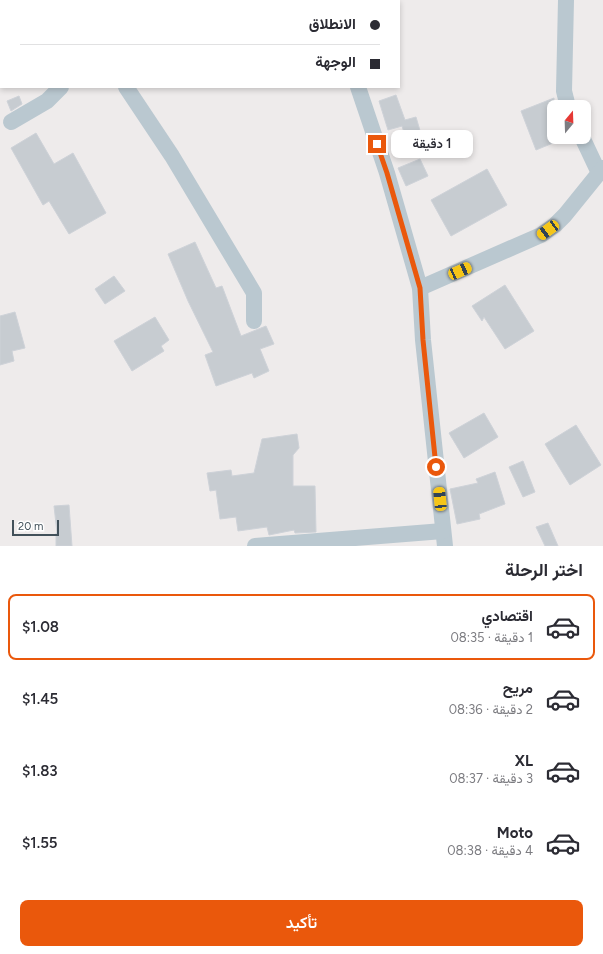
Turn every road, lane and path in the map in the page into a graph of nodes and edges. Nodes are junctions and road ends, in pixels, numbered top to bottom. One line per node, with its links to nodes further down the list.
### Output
1 (566, 0): 5 (street)
2 (60, 88): 6 (street)
3 (127, 88): 10 (street)
4 (358, 88): 9 (street)
5 (566, 100)
6 (11, 122)
7 (586, 144): 8 (street)
8 (601, 170): 9 (street)
9 (420, 288): 11 (street)
10 (254, 321)
11 (444, 538): 12 (street)
12 (255, 546)

